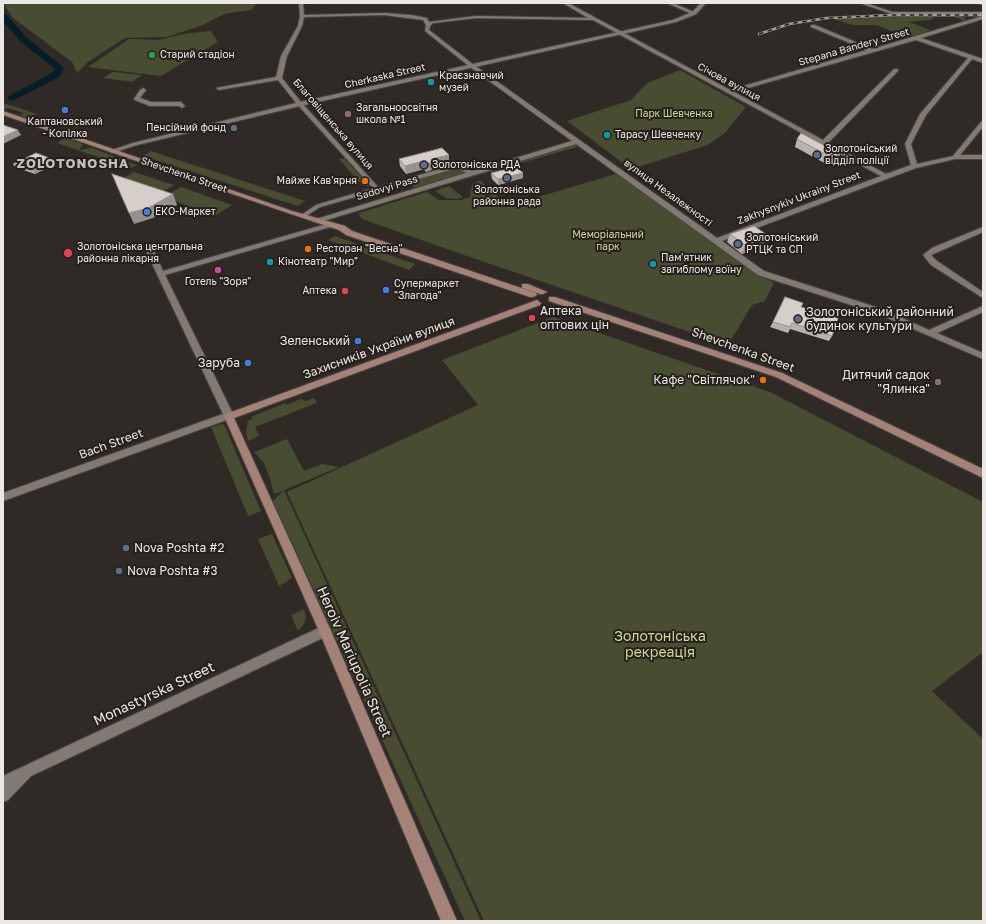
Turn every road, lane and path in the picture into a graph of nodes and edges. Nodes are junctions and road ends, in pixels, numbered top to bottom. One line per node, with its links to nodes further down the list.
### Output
1 (301, 3): 8 (street, Благовіщенська вулиця)
2 (565, 3): 10 (street, Січова вулиця)
3 (669, 3): 6 (street)
4 (704, 3): 6 (street, Cherkaska Street)
5 (862, 3): 7 (street)
6 (694, 13): 13 (street, Cherkaska Street)
7 (983, 13)
8 (302, 16): 11 (street, вулиця Незалежності); 20 (street, Благовіщенська вулиця)
9 (983, 17): 14 (street, Stepana Bandery Street)
10 (595, 19): 11 (street); 13 (street, Січова вулиця)
11 (428, 25): 18 (street, вулиця Незалежності)
12 (813, 26): 15 (street)
13 (620, 33): 18 (street, Cherkaska Street); 23 (street, Січова вулиця)
14 (916, 38): 15 (street, Stepana Bandery Street); 16 (street)
15 (873, 50): 23 (street, Stepana Bandery Street)
16 (971, 57): 17 (street); 33 (street)
17 (983, 61)
18 (472, 66): 24 (street, Cherkaska Street); 28 (street, вулиця Незалежності)
19 (896, 70): 29 (street)
20 (279, 78): 21 (street); 24 (street, Благовіщенська вулиця)
21 (219, 88)
22 (143, 90): 25 (street)
23 (729, 92): 29 (street, Січова вулиця)
24 (300, 104): 30 (street, Cherkaska Street); 36 (street, Благовіщенська вулиця)
25 (182, 106)
26 (3, 113): 30 (main road, Shevchenka Street)
27 (983, 123): 31 (street)
28 (578, 141): 34 (street, Sadovyi Pass); 42 (street, вулиця Незалежності)
29 (824, 143): 35 (street, Січова вулиця)
30 (112, 151): 37 (main road, Shevchenka Street)
31 (955, 157): 32 (street, Zakhysnykiv Ukrainy Street); 33 (street, Zakhysnykiv Ukrainy Street)
32 (983, 157)
33 (914, 166): 35 (street, Zakhysnykiv Ukrainy Street)
34 (471, 174): 36 (street); 38 (street, Sadovyi Pass)
35 (885, 176): 42 (street, Zakhysnykiv Ukrainy Street)
36 (377, 189): 37 (street)
37 (303, 216): 38 (main road, Shevchenka Street)
38 (317, 220): 39 (main road, Shevchenka Street)
39 (332, 225): 40 (main road, Shevchenka Street); 44 (street)
40 (342, 228): 45 (main road, Shevchenka Street); 47 (main road, Shevchenka Street)
41 (983, 229): 46 (street)
42 (716, 241): 50 (street, вулиця Незалежності)
43 (151, 253): 44 (street)
44 (161, 274): 52 (street)
45 (543, 292): 47 (main road); 48 (main road, Shevchenka Street)
46 (983, 296)
47 (535, 299): 48 (main road); 52 (main road, Захисників України вулиця)
48 (552, 299): 53 (main road, Shevchenka Street)
49 (983, 310): 50 (street)
50 (931, 332): 51 (street, вулиця Незалежності)
51 (983, 356)
52 (228, 416): 54 (street, Bach Street); 55 (main road, Heroiv Mariupolia Street)
53 (983, 474)
54 (3, 497)
55 (325, 631): 56 (street, Monastyrska Street); 59 (main road, Heroiv Mariupolia Street)
56 (26, 772): 57 (street); 58 (street, Monastyrska Street)
57 (3, 783)
58 (3, 795)
59 (449, 921)

